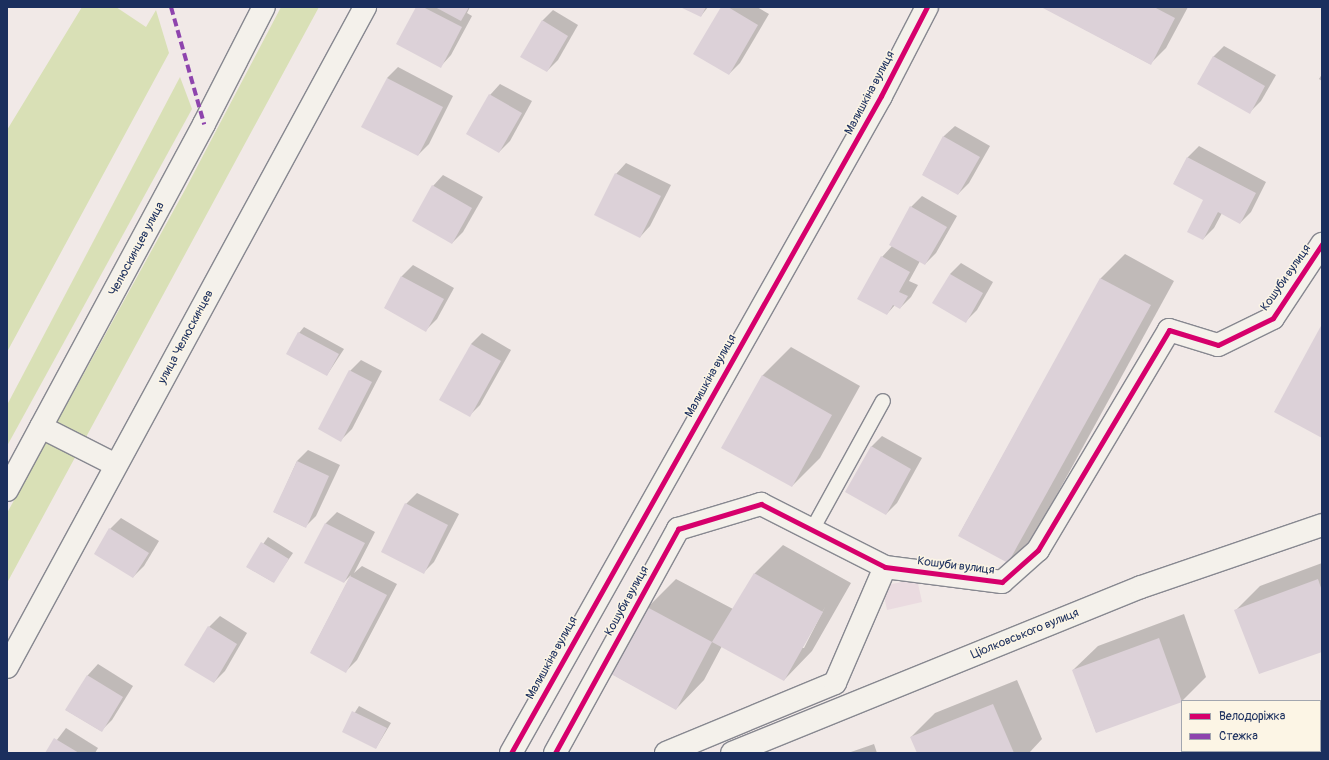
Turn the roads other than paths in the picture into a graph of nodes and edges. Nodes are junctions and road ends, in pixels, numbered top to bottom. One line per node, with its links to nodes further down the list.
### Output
1 (264, 7): 6 (street, Челюскинцев улица)
2 (365, 7): 7 (street, улица Челюскинцев)
3 (927, 7): 13 (street, Малишкіна вулиця)
4 (1322, 244): 11 (street, Кошуби вулиця)
5 (883, 400): 10 (lane)
6 (41, 427): 7 (street); 8 (street, Челюскинцев улица)
7 (116, 465): 12 (street, улица Челюскинцев)
8 (7, 490)
9 (1322, 525): 16 (street, Ціолковського вулиця)
10 (812, 530): 11 (street, Кошуби вулиця); 14 (street, Кошуби вулиця)
11 (885, 566): 15 (street)
12 (7, 667)
13 (511, 753)
14 (554, 753)
15 (666, 753)
16 (732, 753)

